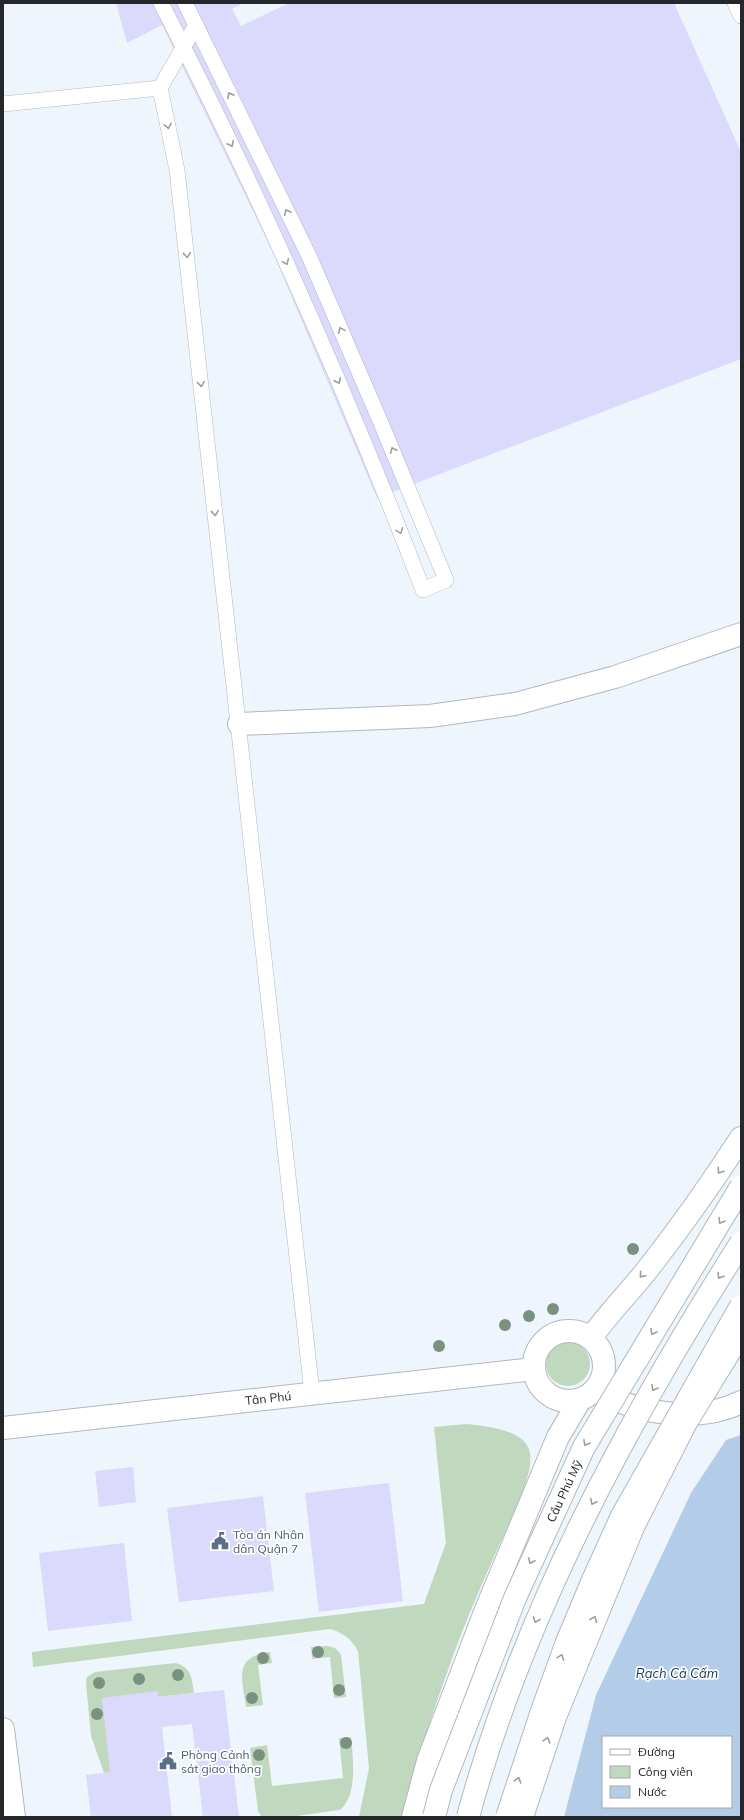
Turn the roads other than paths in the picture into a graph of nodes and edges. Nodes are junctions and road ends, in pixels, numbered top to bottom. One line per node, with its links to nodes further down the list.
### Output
1 (161, 3): 6 (lane)
2 (185, 3): 5 (lane)
3 (735, 3): 4 (lane)
4 (741, 16)
5 (196, 25): 6 (lane); 6 (lane, one-way to 5)
6 (183, 46): 7 (lane)
7 (160, 88): 8 (lane); 10 (lane, one-way to 10)
8 (3, 104)
9 (741, 634): 10 (main road)
10 (239, 724): 18 (lane)
11 (741, 1138): 16 (main road, one-way to 16)
12 (741, 1187): 25 (main road, Cầu Phú Mỹ, one-way to 25, bridge)
13 (741, 1243): 26 (main road, one-way to 26, bridge)
14 (741, 1306): 27 (main road, one-way to 14, bridge)
15 (741, 1333): 28 (main road, one-way to 15, bridge)
16 (591, 1338): 17 (main road); 19 (main road)
17 (534, 1369): 18 (main road, Tân Phú); 19 (main road)
18 (312, 1393): 21 (main road, Tân Phú)
19 (588, 1394): 20 (main road); 24 (main road)
20 (741, 1402)
21 (3, 1428)
22 (3, 1729): 23 (main road)
23 (14, 1817)
24 (413, 1817)
25 (434, 1817)
26 (468, 1817)
27 (507, 1817)
28 (522, 1817)

